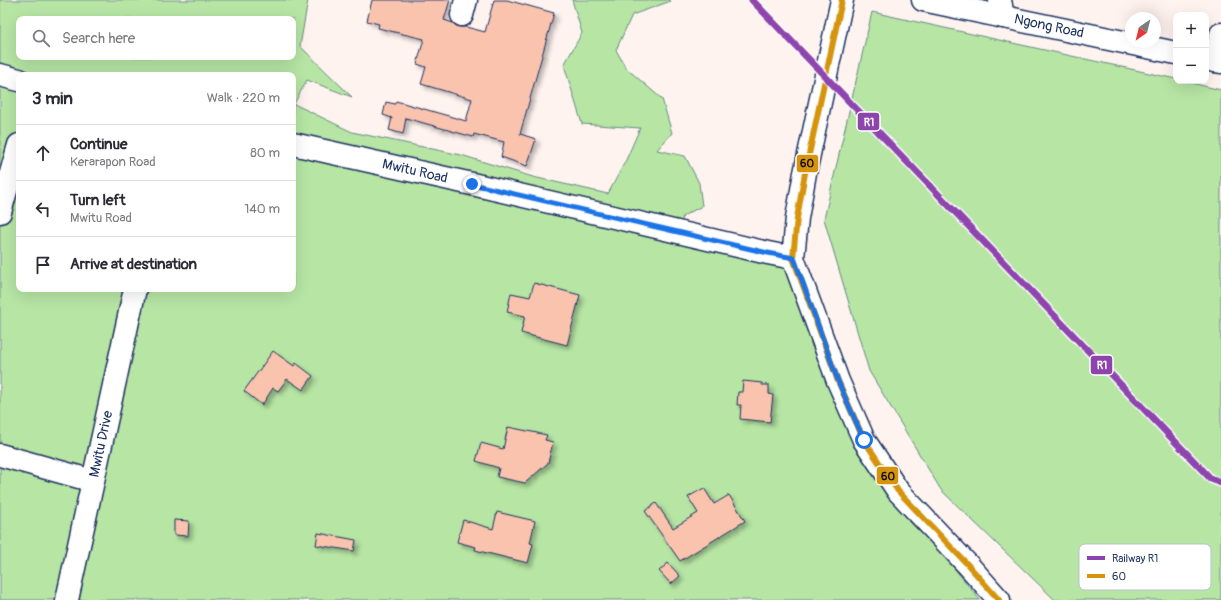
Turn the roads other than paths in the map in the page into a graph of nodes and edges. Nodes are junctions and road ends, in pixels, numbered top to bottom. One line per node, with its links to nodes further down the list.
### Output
1 (842, 0): 12 (street)
2 (922, 0): 3 (street, Ngong Road)
3 (1002, 8): 5 (street, Ngong Road)
4 (1221, 34): 6 (street)
5 (1173, 52)
6 (1214, 61)
7 (0, 75): 8 (street)
8 (16, 79)
9 (296, 145): 12 (street, Mwitu Road)
10 (16, 156): 11 (street)
11 (0, 212)
12 (794, 258): 17 (street)
13 (134, 292): 15 (street, Mwitu Drive)
14 (0, 455): 15 (street)
15 (93, 481): 16 (street, Mwitu Drive)
16 (67, 600)
17 (999, 600)

